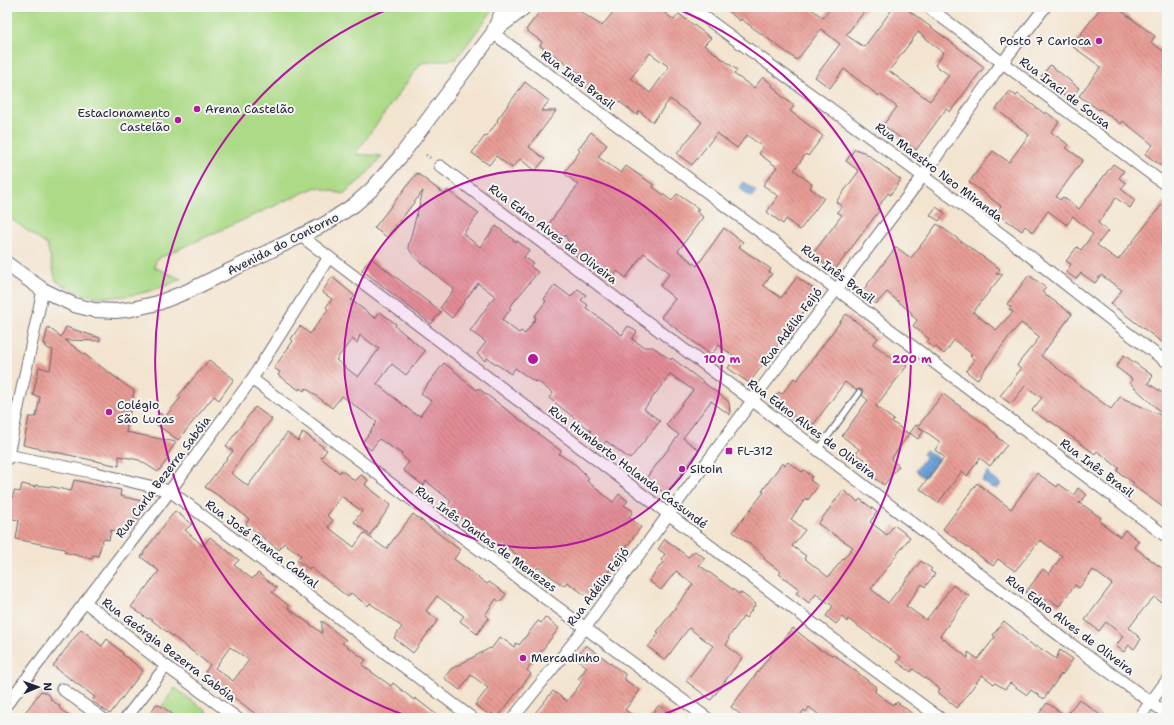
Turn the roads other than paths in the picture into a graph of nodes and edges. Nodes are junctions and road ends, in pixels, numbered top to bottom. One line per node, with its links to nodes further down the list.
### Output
1 (504, 7): 6 (street, Avenida do Contorno)
2 (524, 7): 6 (street, Avenida do Contorno)
3 (692, 7): 9 (street, Rua Maestro Neo Miranda)
4 (928, 7): 7 (street, Rua Iraci de Sousa)
5 (1045, 7): 7 (street, Rua Adélia Feijó)
6 (492, 33): 11 (street, Avenida do Contorno); 14 (street, Rua Inês Brasil)
7 (1003, 62): 9 (street, Rua Adélia Feijó); 10 (street, Rua Iraci de Sousa)
8 (440, 166): 19 (street, Rua Edno Alves de Oliveira)
9 (923, 176): 14 (street, Rua Adélia Feijó); 16 (street, Rua Maestro Neo Miranda)
10 (1167, 186)
11 (301, 236): 12 (street, Rua Humberto Holanda Cassundé); 15 (street, Avenida do Contorno)
12 (329, 257): 17 (street, Rua Carla Bezerra Sabóia); 23 (street, Rua Humberto Holanda Cassundé)
13 (7, 264): 15 (street, Avenida do Contorno)
14 (836, 289): 19 (street, Rua Adélia Feijó); 24 (street, Rua Inês Brasil)
15 (43, 290): 21 (street)
16 (1167, 362)
17 (252, 379): 22 (street, Rua Carla Bezerra Sabóia); 26 (street, Rua Inês Dantas de Menezes)
18 (859, 394): 20 (lane)
19 (752, 400): 20 (street, Rua Edno Alves de Oliveira); 23 (street, Rua Adélia Feijó)
20 (818, 450): 30 (street, Rua Edno Alves de Oliveira)
21 (7, 457): 22 (street, Rua José Franca Cabral)
22 (170, 491): 25 (street, Rua Carla Bezerra Sabóia); 36 (street, Rua José Franca Cabral)
23 (669, 515): 26 (street, Rua Adélia Feijó); 39 (street, Rua Humberto Holanda Cassundé)
24 (1167, 537)
25 (85, 602): 27 (street, Rua Geórgia Bezerra Sabóia); 31 (street, Rua Carla Bezerra Sabóia)
26 (585, 628): 37 (street, Rua Adélia Feijó); 38 (street, Rua Inês Dantas de Menezes)
27 (166, 666): 34 (street); 35 (street, Rua Geórgia Bezerra Sabóia)
28 (1167, 680): 30 (street)
29 (62, 689): 33 (street)
30 (1152, 702): 32 (street, Rua Edno Alves de Oliveira); 40 (street)
31 (7, 704)
32 (1167, 714)
33 (102, 718)
34 (126, 718)
35 (237, 718)
36 (472, 718)
37 (513, 718)
38 (707, 718)
39 (940, 718)
40 (1139, 718)

